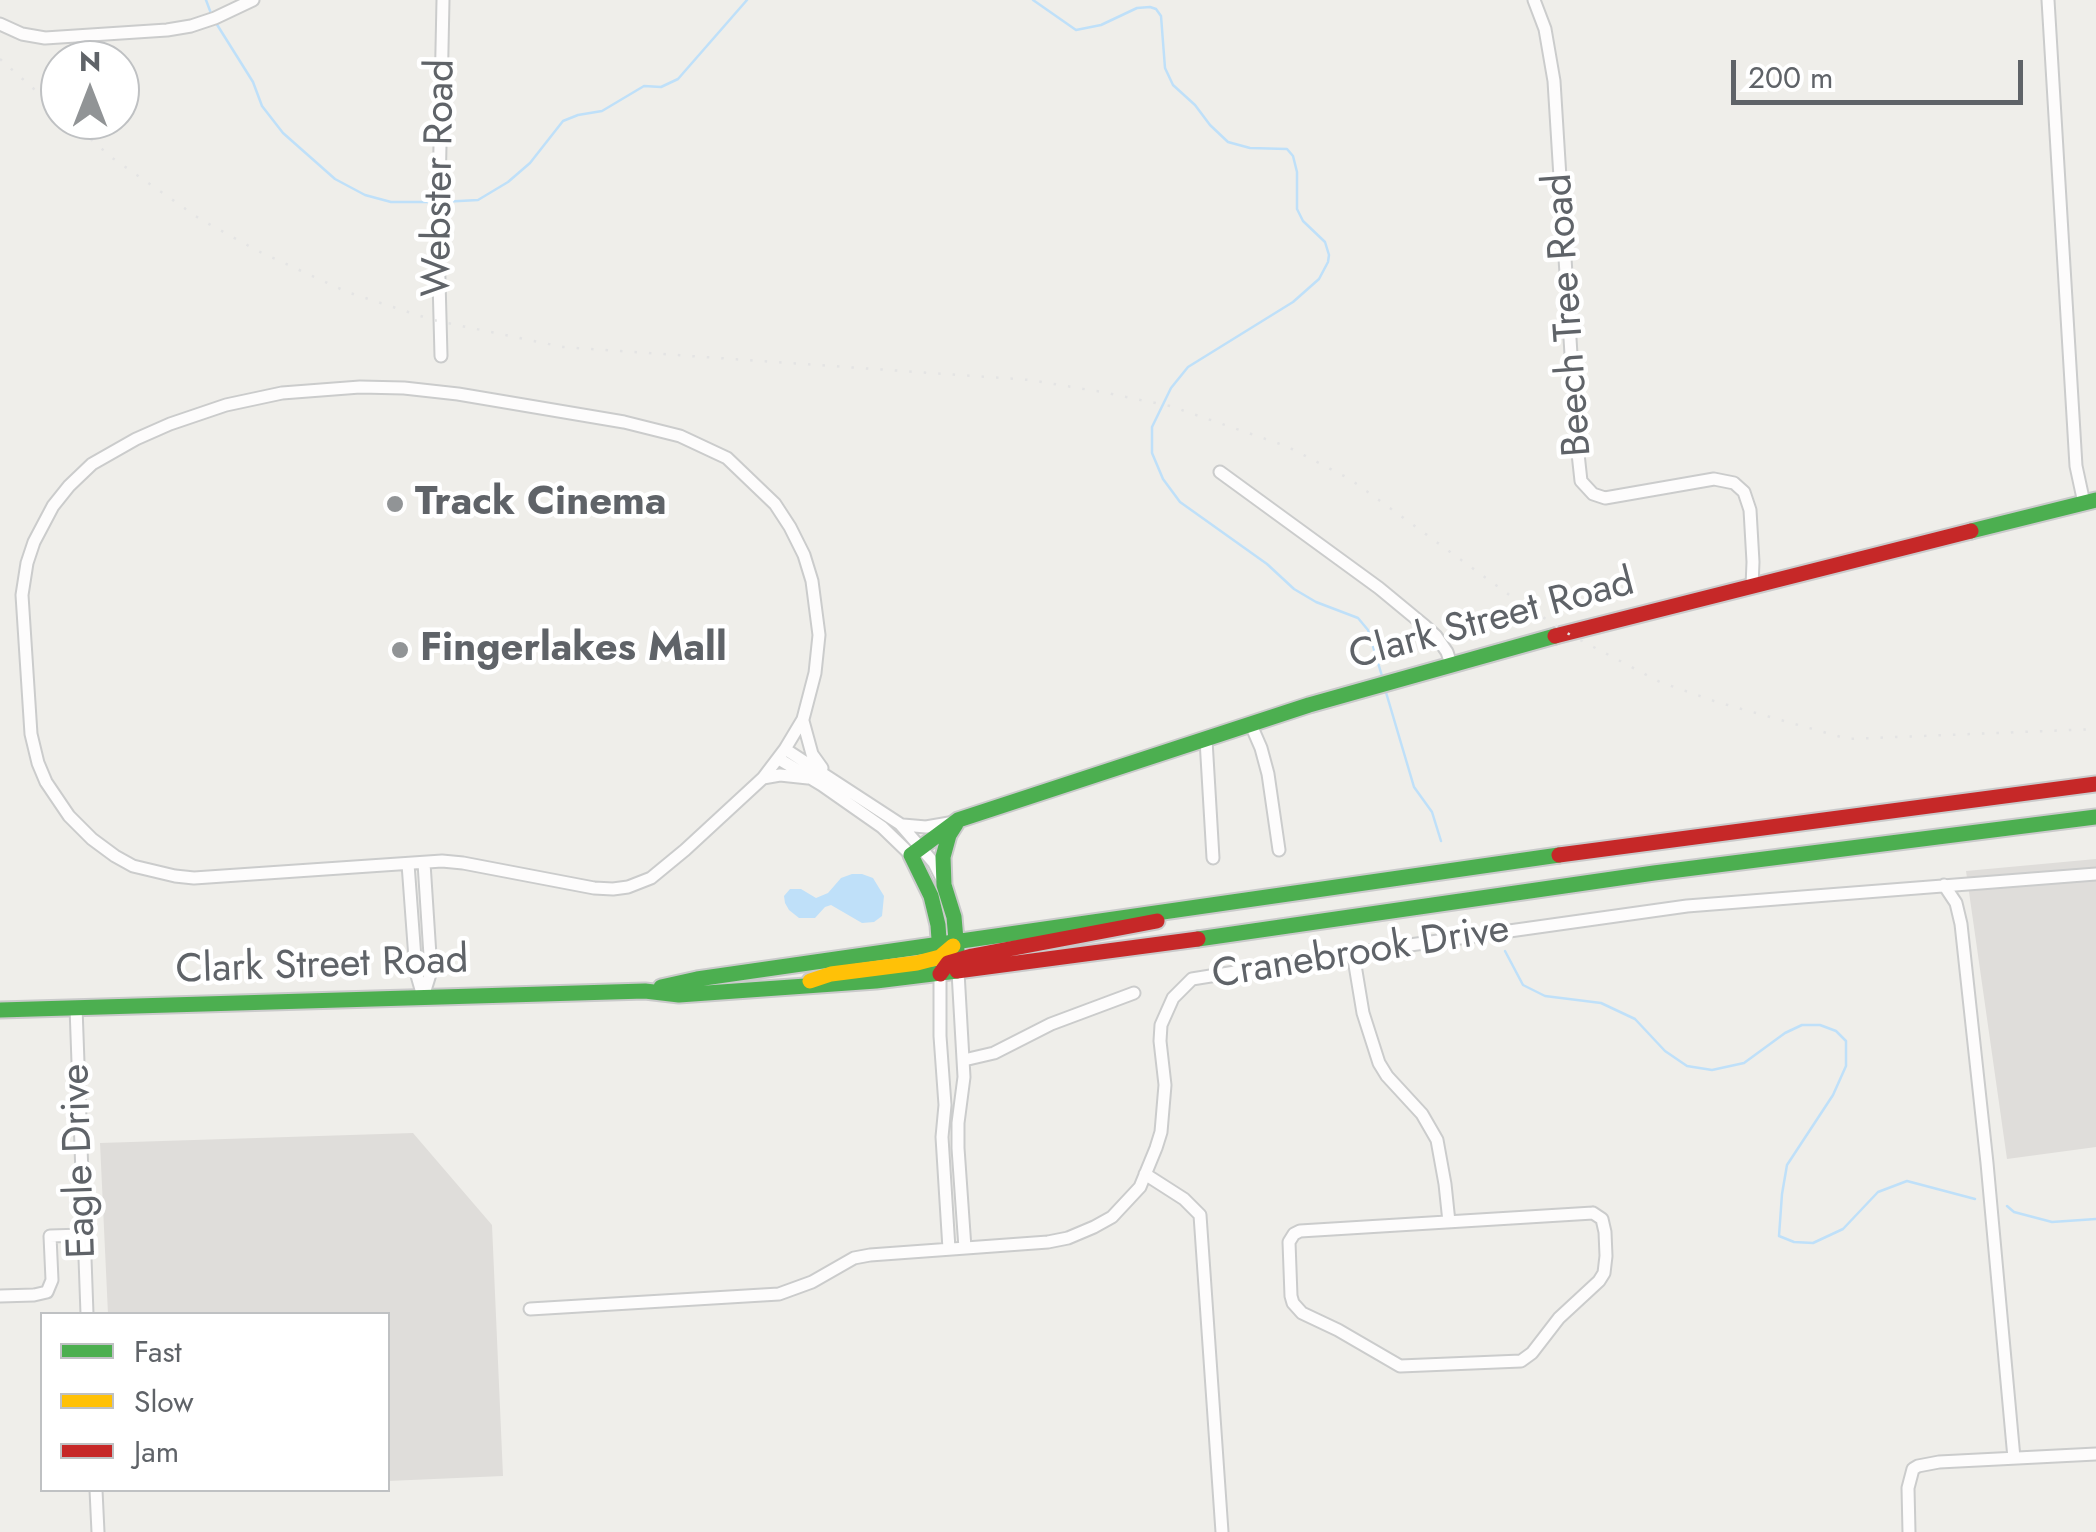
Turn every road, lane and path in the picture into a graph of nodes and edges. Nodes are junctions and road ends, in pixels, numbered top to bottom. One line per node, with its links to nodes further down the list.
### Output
1 (254, 0): 5 (street)
2 (443, 0): 6 (street, Webster Road)
3 (1534, 0): 9 (street, Beech Tree Road)
4 (2048, 0): 8 (street)
5 (0, 24)
6 (440, 356)
7 (1220, 472): 10 (street)
8 (2090, 501): 9 (main road, Clark Street Road)
9 (1752, 586): 10 (main road, Clark Street Road)
10 (1451, 664): 12 (main road, Clark Street Road)
11 (803, 719): 14 (street); 16 (street); 26 (street)
12 (1251, 725): 13 (main road, Clark Street Road); 22 (street)
13 (1206, 740): 20 (main road, Clark Street Road); 24 (street)
14 (782, 754): 15 (street); 16 (street); 17 (street)
15 (762, 778): 17 (street); 25 (street)
16 (832, 778): 21 (street)
17 (812, 779): 23 (street)
18 (2096, 784): 30 (main road)
19 (2096, 816): 33 (main road, Clark Street Road)
20 (958, 820): 21 (street); 23 (main road, Clark Street Road); 28 (main road)
21 (900, 824): 23 (street)
22 (1279, 850)
23 (916, 851): 28 (street); 31 (main road)
24 (1213, 858)
25 (424, 863): 26 (street); 38 (street)
26 (408, 864): 38 (street)
27 (2096, 874): 29 (street, Cranebrook Drive)
28 (944, 885): 31 (main road)
29 (1944, 886): 32 (street, Cranebrook Drive); 52 (street)
30 (1220, 904): 31 (main road); 33 (main road)
31 (945, 948): 33 (main road); 34 (main road); 35 (main road); 36 (main road, Clark Street Road)
32 (1353, 953): 43 (street, Cranebrook Drive); 44 (street)
33 (958, 966): 34 (main road, Clark Street Road); 42 (street)
34 (940, 974): 35 (main road, Clark Street Road); 41 (street)
35 (791, 988): 36 (main road, Clark Street Road)
36 (645, 991): 38 (main road, Clark Street Road)
37 (1134, 993): 42 (street)
38 (424, 997): 39 (main road, Clark Street Road)
39 (76, 1007): 40 (main road, Clark Street Road); 45 (street, Eagle Drive)
40 (0, 1010)
41 (940, 1036): 42 (street); 47 (street)
42 (964, 1060): 46 (street)
43 (1145, 1174): 46 (street, Cranebrook Drive); 55 (street)
44 (1450, 1222): 44 (street)
45 (83, 1235): 48 (street); 50 (street, Eagle Drive)
46 (964, 1248): 47 (street, Cranebrook Drive)
47 (949, 1249): 49 (street, Cranebrook Drive)
48 (0, 1296)
49 (530, 1309)
50 (87, 1312)
51 (2096, 1454): 52 (street)
52 (2014, 1458): 56 (street)
53 (96, 1492): 54 (street)
54 (98, 1532)
55 (1222, 1532)
56 (1909, 1532)

